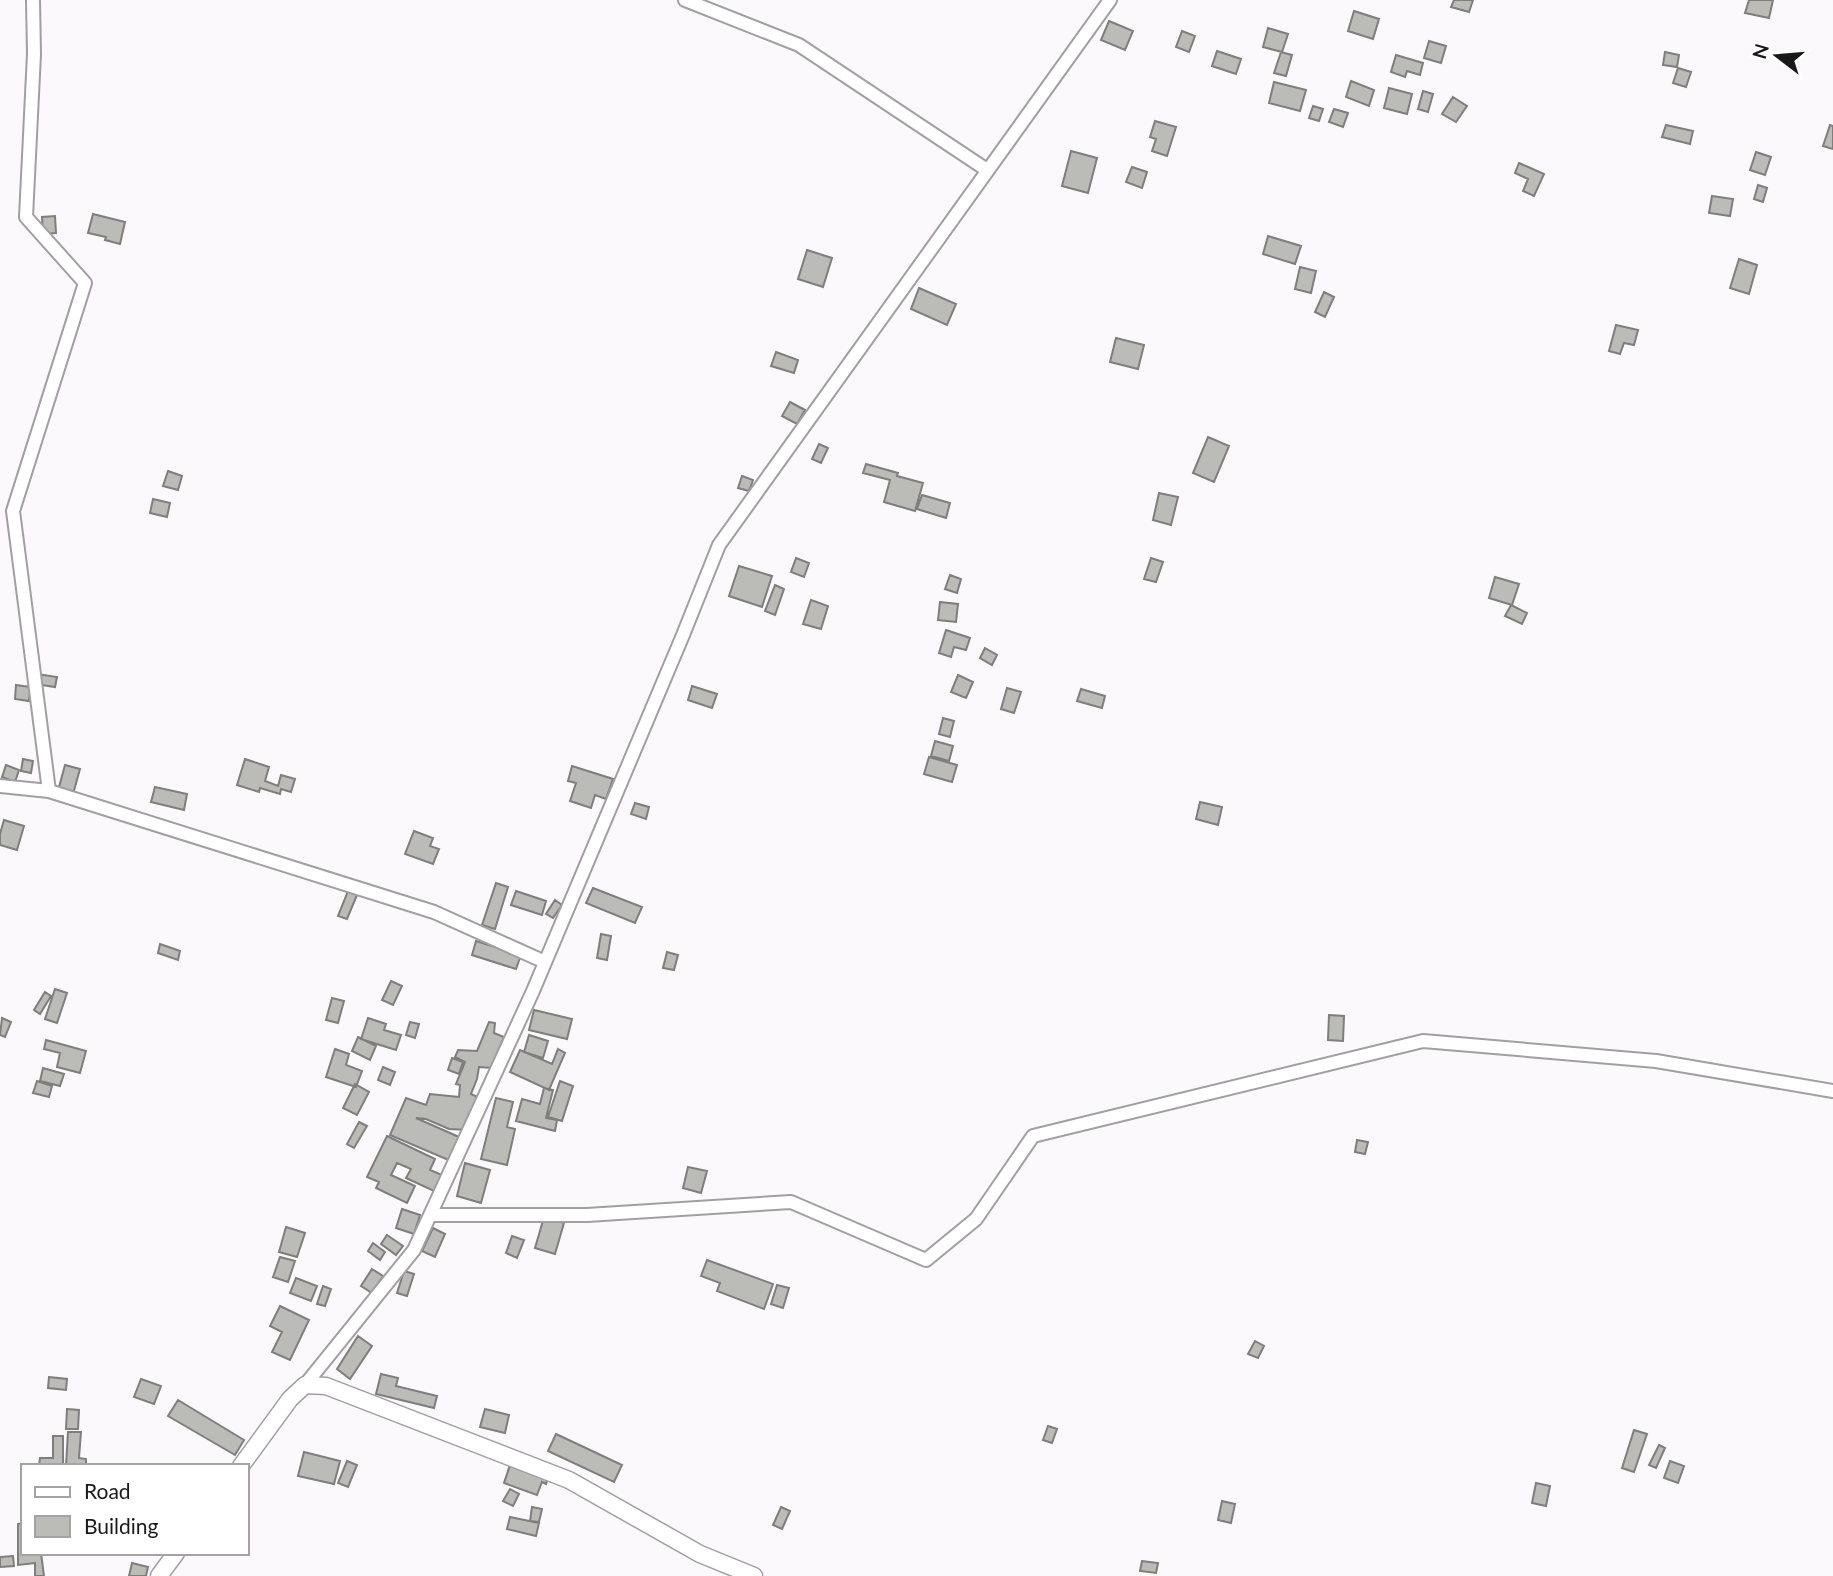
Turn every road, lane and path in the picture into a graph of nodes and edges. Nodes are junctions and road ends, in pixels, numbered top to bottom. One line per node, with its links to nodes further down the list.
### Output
1 (33, 0): 6 (street)
2 (685, 0): 4 (street)
3 (1110, 0): 4 (street)
4 (987, 170): 7 (street)
5 (0, 786): 6 (street)
6 (49, 791): 7 (street)
7 (545, 962): 9 (street)
8 (1833, 1091): 9 (street)
9 (430, 1214): 10 (street)
10 (305, 1385): 11 (street); 14 (street)
11 (242, 1464)
12 (175, 1555): 13 (street)
13 (159, 1576)
14 (754, 1576)

